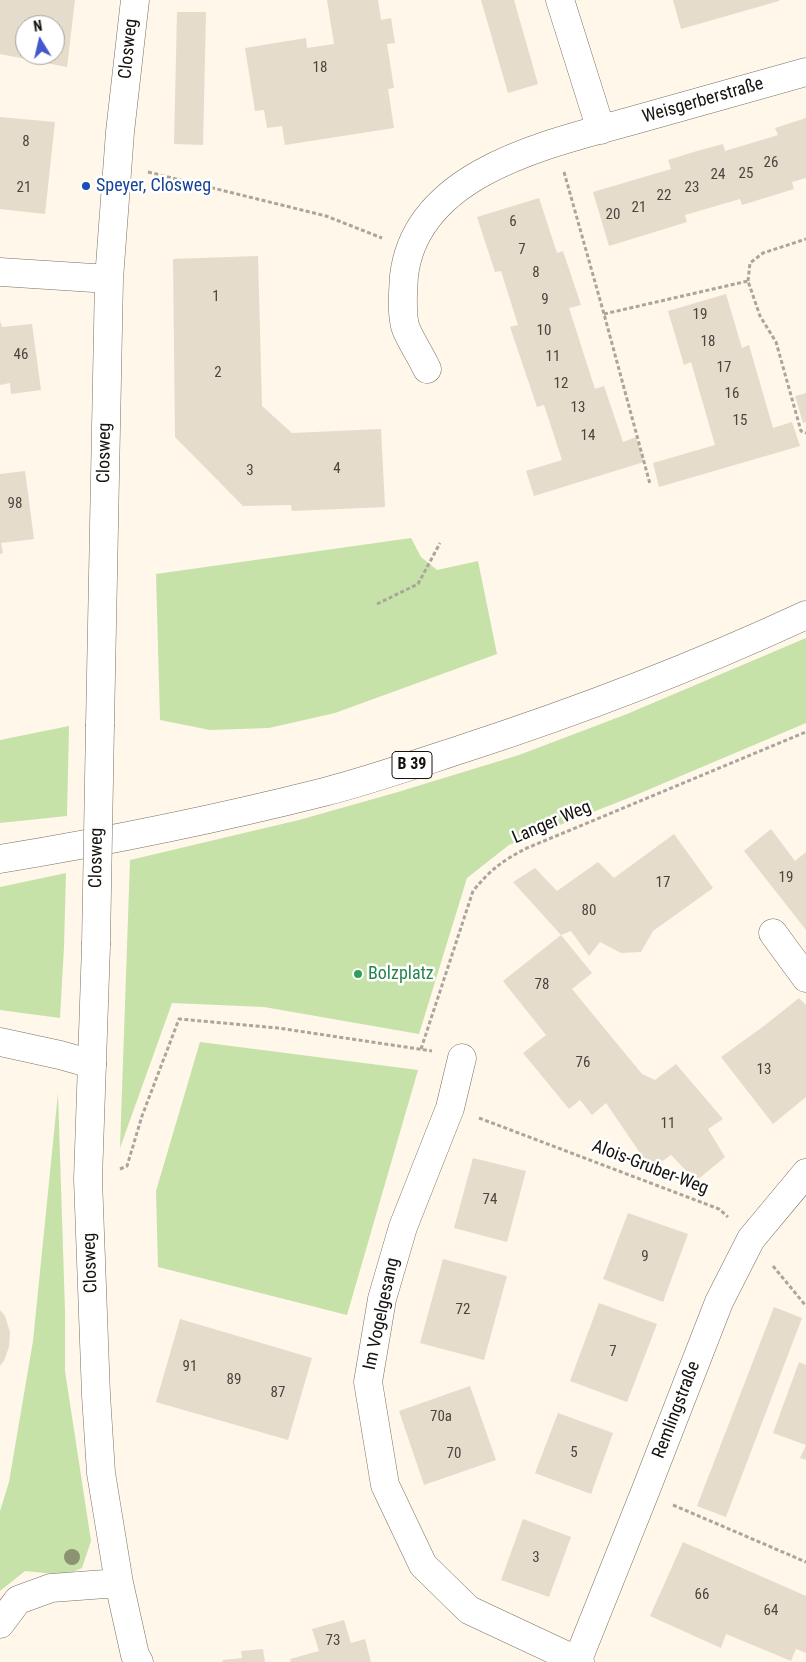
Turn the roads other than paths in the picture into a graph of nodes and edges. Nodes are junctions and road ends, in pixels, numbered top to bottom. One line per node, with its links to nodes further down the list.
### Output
1 (134, 0): 6 (street, Closweg)
2 (560, 0): 4 (street)
3 (806, 72): 4 (street, Weisgerberstraße)
4 (601, 130): 7 (street, Weisgerberstraße)
5 (0, 272): 6 (street)
6 (109, 279): 14 (street, Closweg, bridge)
7 (427, 370)
8 (806, 615): 9 (street, B 39)
9 (0, 859)
10 (773, 933): 11 (street)
11 (806, 978)
12 (0, 1042): 14 (street)
13 (462, 1058): 19 (street, Im Vogelgesang)
14 (92, 1064): 16 (street, Closweg)
15 (806, 1173): 19 (street, Remlingstraße)
16 (119, 1583): 17 (street); 18 (street, Closweg)
17 (0, 1624)
18 (139, 1662)
19 (578, 1662)

